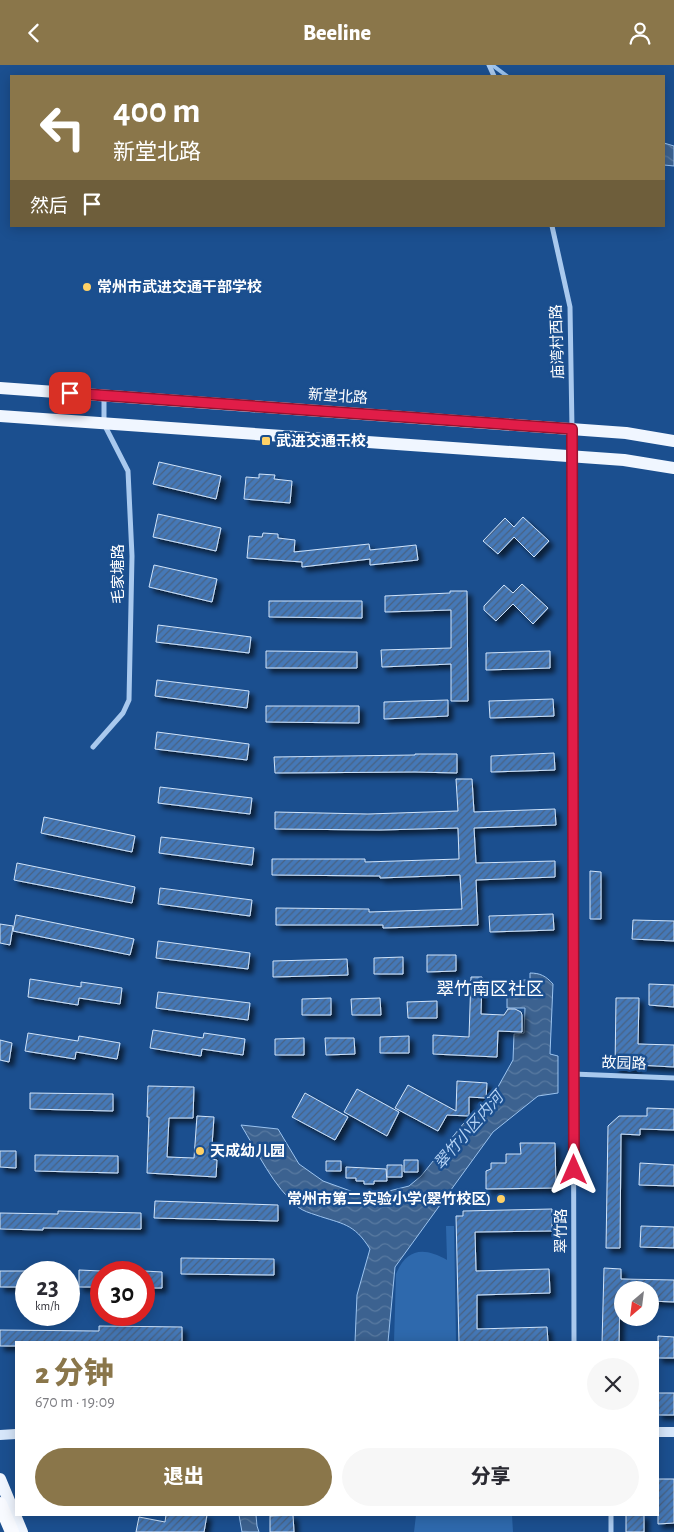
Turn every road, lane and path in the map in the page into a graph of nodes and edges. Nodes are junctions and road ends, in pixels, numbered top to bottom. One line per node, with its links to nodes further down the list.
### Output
1 (552, 227): 6 (street, 庙湾村西路)
2 (0, 388): 3 (main road, 新堂北路)
3 (104, 395): 5 (street, 毛家塘路); 6 (main road, 新堂北路)
4 (0, 416): 5 (main road)
5 (104, 424): 8 (main road); 10 (street, 毛家塘路)
6 (572, 429): 7 (main road, 新堂北路); 8 (street, 翠竹路)
7 (674, 441)
8 (571, 456): 9 (main road); 11 (street, 翠竹路)
9 (674, 468)
10 (93, 747)
11 (574, 1074): 12 (street, 故园路); 13 (street, 翠竹路)
12 (674, 1077)
13 (574, 1341)
14 (659, 1432): 15 (main road)
15 (674, 1432)
16 (0, 1479): 18 (main road)
17 (0, 1504): 21 (highway)
18 (15, 1515)
19 (15, 1516): 22 (main road)
20 (611, 1516): 23 (street)
21 (12, 1532)
22 (22, 1532)
23 (611, 1532)

